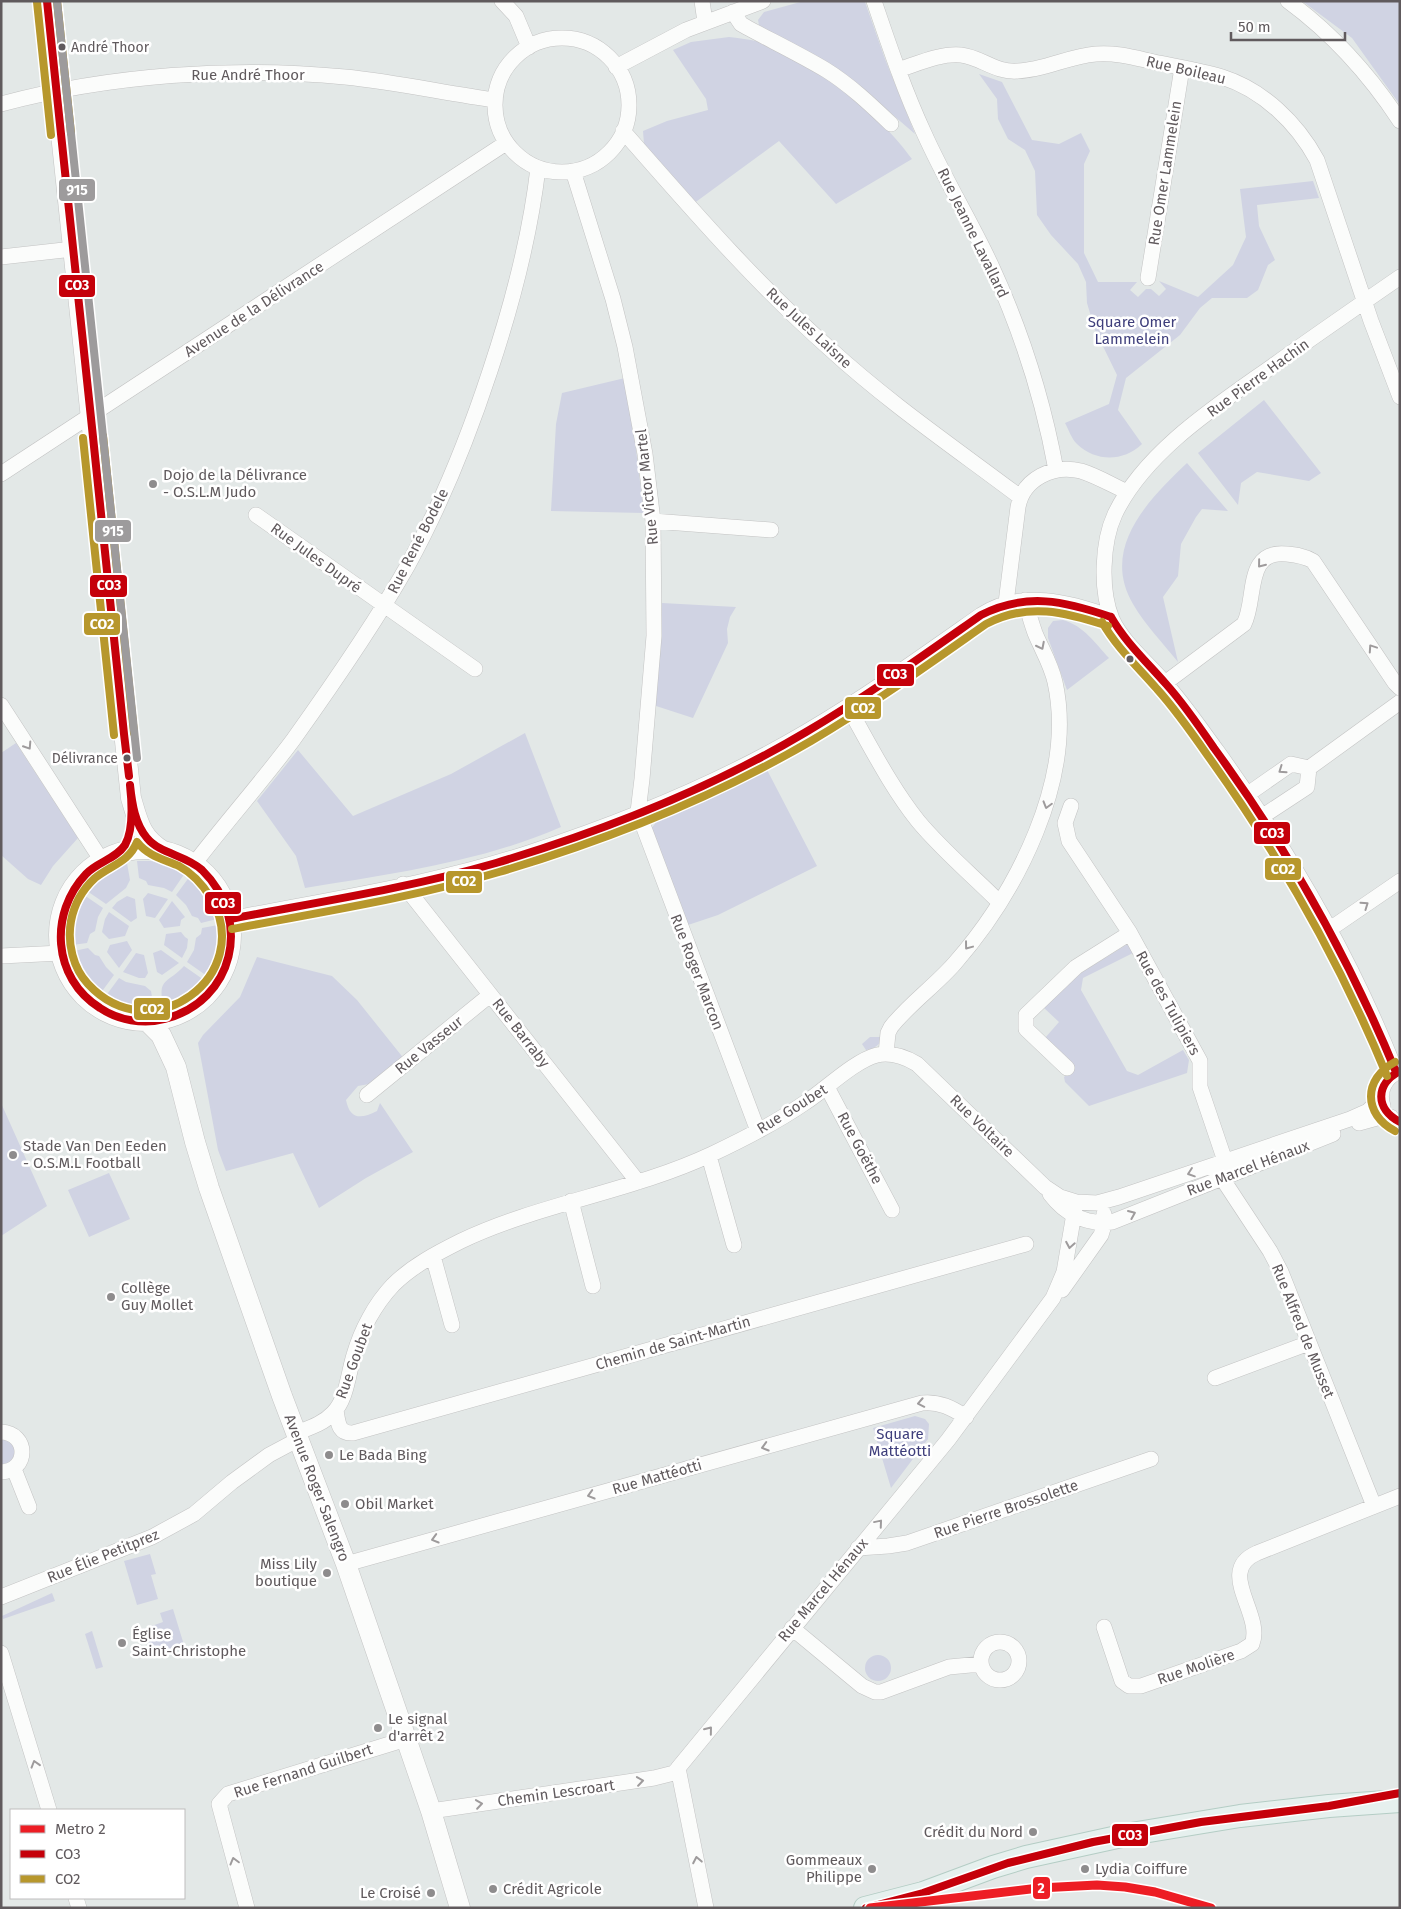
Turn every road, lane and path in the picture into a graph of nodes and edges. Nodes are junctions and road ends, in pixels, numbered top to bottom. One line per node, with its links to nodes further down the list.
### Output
1 (47, 1): 13 (street)
2 (502, 1): 9 (street)
3 (702, 1): 8 (street)
4 (764, 1): 7 (street)
5 (874, 1): 12 (street, Rue Jeanne Lavallard)
6 (1288, 1): 16 (street)
7 (733, 12): 8 (street); 17 (street)
8 (705, 22): 10 (street)
9 (529, 47): 10 (street); 14 (street)
10 (616, 67): 18 (street)
11 (1182, 68): 12 (street, Rue Boileau); 25 (street, Rue Omer Lammelein); 26 (street, Rue Boileau)
12 (898, 70): 29 (street, Rue Jeanne Lavallard)
13 (57, 92): 14 (street, Rue André Thoor); 15 (street, Rue André Thoor); 22 (street)
14 (495, 100): 19 (street)
15 (1, 104)
16 (1400, 121)
17 (891, 124)
18 (623, 131): 21 (street); 32 (street, Rue Jules Laisne)
19 (506, 143): 20 (street); 28 (street, Avenue de la Délivrance)
20 (538, 168): 21 (street); 38 (street, Rue René Bodele)
21 (573, 171): 34 (street, Rue Victor Martel)
22 (73, 249): 23 (street); 28 (street)
23 (1, 257)
24 (1400, 277): 26 (street, Rue Pierre Hachin)
25 (1148, 278)
26 (1364, 301): 27 (street, Rue Boileau); 31 (street, Rue Pierre Hachin)
27 (1400, 397)
28 (91, 416): 30 (street, Avenue de la Délivrance); 48 (street)
29 (1056, 470): 31 (street); 32 (street)
30 (1, 474)
31 (1128, 492): 39 (street, Rue Pierre Hachin)
32 (1020, 497): 37 (street)
33 (256, 514): 38 (street, Rue Jules Dupré)
34 (653, 522): 35 (street); 50 (street, Rue Victor Martel)
35 (771, 530)
36 (1025, 600): 37 (street); 39 (street); 57 (street, one-way to 57)
37 (1006, 603): 45 (street)
38 (383, 606): 40 (street, Rue Jules Dupré); 54 (street, Rue René Bodele)
39 (1111, 617): 41 (street)
40 (475, 669)
41 (1165, 683): 42 (street, one-way to 41); 47 (street)
42 (1400, 688)
43 (1400, 702): 46 (street)
44 (1, 705): 53 (street, one-way to 53)
45 (848, 706): 50 (street); 57 (street)
46 (1309, 768): 47 (street, one-way to 47); 51 (street)
47 (1248, 794): 51 (street)
48 (131, 798): 52 (street); 53 (street)
49 (1072, 806): 60 (street, Rue des Tulipiers)
50 (638, 812): 56 (street); 74 (street, Rue Roger Marcon)
51 (1263, 816): 59 (street)
52 (163, 851): 53 (street); 54 (street)
53 (108, 858): 61 (street)
54 (194, 864): 58 (street)
55 (1400, 881): 59 (street, one-way to 55)
56 (403, 884): 58 (street); 63 (street, Rue Barraby)
57 (999, 902): 66 (street, one-way to 66)
58 (230, 919): 64 (street)
59 (1330, 929): 69 (street)
60 (1130, 932): 68 (street, Rue des Tulipiers); 76 (street, Rue des Tulipiers)
61 (61, 953): 62 (street); 65 (street)
62 (1, 956)
63 (490, 995): 71 (street, Rue Vasseur); 77 (street, Rue Barraby)
64 (185, 1012): 65 (street); 67 (street, Avenue Roger Salengro)
65 (147, 1021): 67 (street, Avenue Roger Salengro)
66 (886, 1054): 70 (street, Rue Goubet); 78 (street, Rue Voltaire)
67 (176, 1067): 95 (street, Avenue Roger Salengro)
68 (1067, 1068)
69 (1398, 1071): 72 (street)
70 (827, 1087): 74 (street, Rue Goubet); 82 (street, Rue Goëthe)
71 (367, 1096)
72 (1381, 1098): 73 (street); 76 (street, Rue Marcel Hénaux)
73 (1395, 1120): 76 (street, Rue Marcel Hénaux)
74 (758, 1131): 75 (street, Rue Goubet)
75 (709, 1156): 77 (street, Rue Goubet); 85 (street)
76 (1220, 1168): 80 (street, Rue Marcel Hénaux, one-way to 80); 83 (street, Rue Marcel Hénaux, one-way to 76); 90 (street, Rue Alfred de Musset)
77 (638, 1182): 79 (street, Rue Goubet)
78 (1045, 1187): 81 (street, Rue Marcel Hénaux)
79 (571, 1200): 86 (street, Rue Goubet); 87 (street)
80 (1102, 1202): 81 (street, Rue Marcel Hénaux); 83 (street)
81 (1076, 1209): 83 (street, Rue Marcel Hénaux); 88 (street, Rue Marcel Hénaux, one-way to 88)
82 (892, 1210)
83 (1105, 1222): 88 (street, Rue Marcel Hénaux)
84 (1026, 1244): 92 (street, Chemin de Saint-Martin)
85 (734, 1246)
86 (433, 1256): 89 (street); 92 (street, Rue Goubet)
87 (593, 1286)
88 (1053, 1298): 93 (street, Rue Marcel Hénaux)
89 (452, 1325)
90 (1309, 1343): 91 (street); 99 (street, Rue Alfred de Musset)
91 (1215, 1378)
92 (336, 1410): 95 (street, Rue Goubet)
93 (966, 1417): 101 (street, Rue Marcel Hénaux, one-way to 93); 102 (street, Rue Mattéotti, one-way to 102)
94 (1, 1432): 97 (street)
95 (297, 1436): 102 (street, Avenue Roger Salengro); 103 (street, Rue Élie Petitprez)
96 (1151, 1459): 101 (street, Rue Pierre Brossolette)
97 (7, 1470): 100 (street)
98 (1400, 1496): 99 (street, Rue Molière)
99 (1374, 1506): 104 (street, Rue Molière)
100 (29, 1507)
101 (858, 1548): 105 (street, Rue Marcel Hénaux)
102 (346, 1564): 108 (street, Avenue Roger Salengro)
103 (1, 1596)
104 (1104, 1627)
105 (792, 1628): 107 (street); 109 (street, Rue Marcel Hénaux, one-way to 105)
106 (1, 1653): 113 (street, one-way to 106)
107 (981, 1664)
108 (406, 1739): 114 (street, Avenue Roger Salengro); 116 (street, Rue Fernand Guilbert, one-way to 108)
109 (678, 1768): 114 (street, Chemin Lescroart, one-way to 109); 118 (street, one-way to 109)
110 (1400, 1793): 112 (main road)
111 (1400, 1801): 112 (main road)
112 (1329, 1806): 115 (main road)
113 (49, 1809)
114 (431, 1811): 117 (street, Avenue Roger Salengro)
115 (926, 1901): 119 (main road)
116 (246, 1908)
117 (460, 1908)
118 (706, 1908)
119 (865, 1908)

